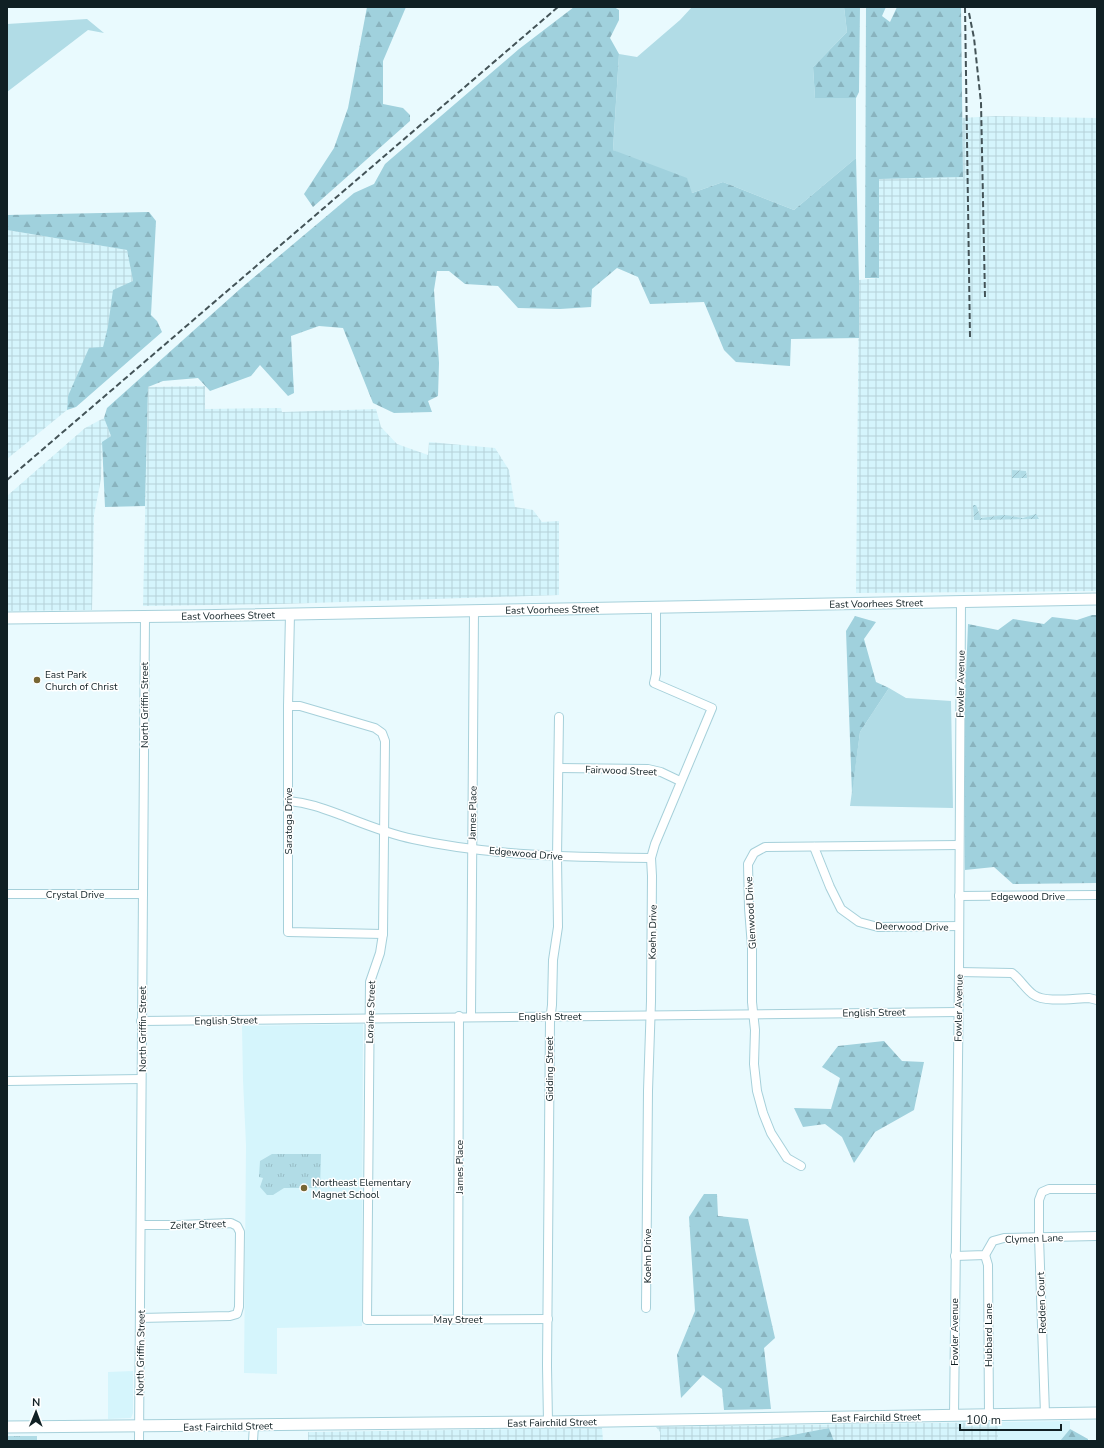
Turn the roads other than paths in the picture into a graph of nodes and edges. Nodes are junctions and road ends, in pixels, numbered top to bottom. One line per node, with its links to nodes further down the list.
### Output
1 (1097, 599): 2 (main road, East Voorhees Street)
2 (961, 601): 3 (main road, East Voorhees Street); 14 (street, Fowler Avenue)
3 (656, 608): 4 (main road, East Voorhees Street); 11 (street, Koehn Drive)
4 (474, 610): 5 (main road, East Voorhees Street); 16 (street, James Place)
5 (290, 614): 6 (main road, East Voorhees Street); 8 (street, Saratoga Drive)
6 (145, 616): 7 (main road, East Voorhees Street); 20 (street, North Griffin Street)
7 (7, 618)
8 (288, 706): 12 (street, Saratoga Drive); 13 (street, Loraine Street)
9 (559, 717): 10 (street, Gidding Street)
10 (559, 768): 11 (street, Fairwood Street); 17 (street, Gidding Street)
11 (680, 781): 18 (street, Koehn Drive)
12 (289, 801): 13 (street, Edgewood Drive); 24 (street, Saratoga Drive)
13 (384, 831): 16 (street, Edgewood Drive); 24 (street, Loraine Street)
14 (959, 845): 15 (street, Glenwood Drive); 22 (street, Fowler Avenue)
15 (814, 847): 23 (street, Deerwood Drive); 28 (street, Glenwood Drive)
16 (472, 849): 17 (street, Edgewood Drive); 31 (street, James Place)
17 (557, 857): 18 (street, Edgewood Drive); 32 (street, Gidding Street)
18 (651, 858): 29 (street, Koehn Drive)
19 (7, 894): 20 (street, Crystal Drive)
20 (143, 894): 34 (street, North Griffin Street)
21 (1097, 895): 22 (street, Edgewood Drive)
22 (959, 896): 23 (street, Fowler Avenue)
23 (959, 926): 25 (street, Fowler Avenue)
24 (383, 934): 33 (street, Loraine Street)
25 (959, 972): 26 (street); 27 (street, Fowler Avenue)
26 (1097, 1000)
27 (958, 1012): 28 (street, English Street); 43 (street, Fowler Avenue)
28 (753, 1014): 29 (street, English Street); 37 (street, Glenwood Drive)
29 (650, 1015): 32 (street, English Street); 44 (street, Koehn Drive)
30 (459, 1016): 31 (street, English Street); 33 (street, English Street); 46 (street, James Place)
31 (471, 1016): 32 (street, English Street)
32 (550, 1016): 47 (street, Gidding Street)
33 (369, 1018): 34 (street, English Street); 48 (street, Loraine Street)
34 (142, 1021): 35 (street, North Griffin Street)
35 (141, 1079): 36 (street); 39 (street, North Griffin Street)
36 (7, 1081)
37 (801, 1166)
38 (1097, 1189): 41 (street, Redden Court)
39 (141, 1225): 45 (street, North Griffin Street); 45 (street, Zeiter Street)
40 (1097, 1236): 41 (street, Clymen Lane)
41 (1039, 1237): 42 (street, Clymen Lane); 50 (street, Redden Court)
42 (986, 1255): 43 (street); 51 (street, Hubbard Lane)
43 (955, 1256): 52 (street, Fowler Avenue)
44 (646, 1308)
45 (140, 1318): 55 (street, North Griffin Street)
46 (458, 1319): 47 (street, May Street); 48 (street, May Street)
47 (548, 1319): 53 (street, Gidding Street)
48 (367, 1320)
49 (1097, 1413): 50 (main road, East Fairchild Street)
50 (1045, 1414): 51 (main road, East Fairchild Street)
51 (989, 1415): 52 (main road, East Fairchild Street)
52 (954, 1416): 53 (main road, East Fairchild Street)
53 (548, 1422): 54 (main road, East Fairchild Street)
54 (254, 1425): 55 (main road, East Fairchild Street); 58 (street)
55 (139, 1427): 56 (main road, East Fairchild Street); 57 (street, North Griffin Street)
56 (7, 1428)
57 (139, 1441)
58 (253, 1441)

